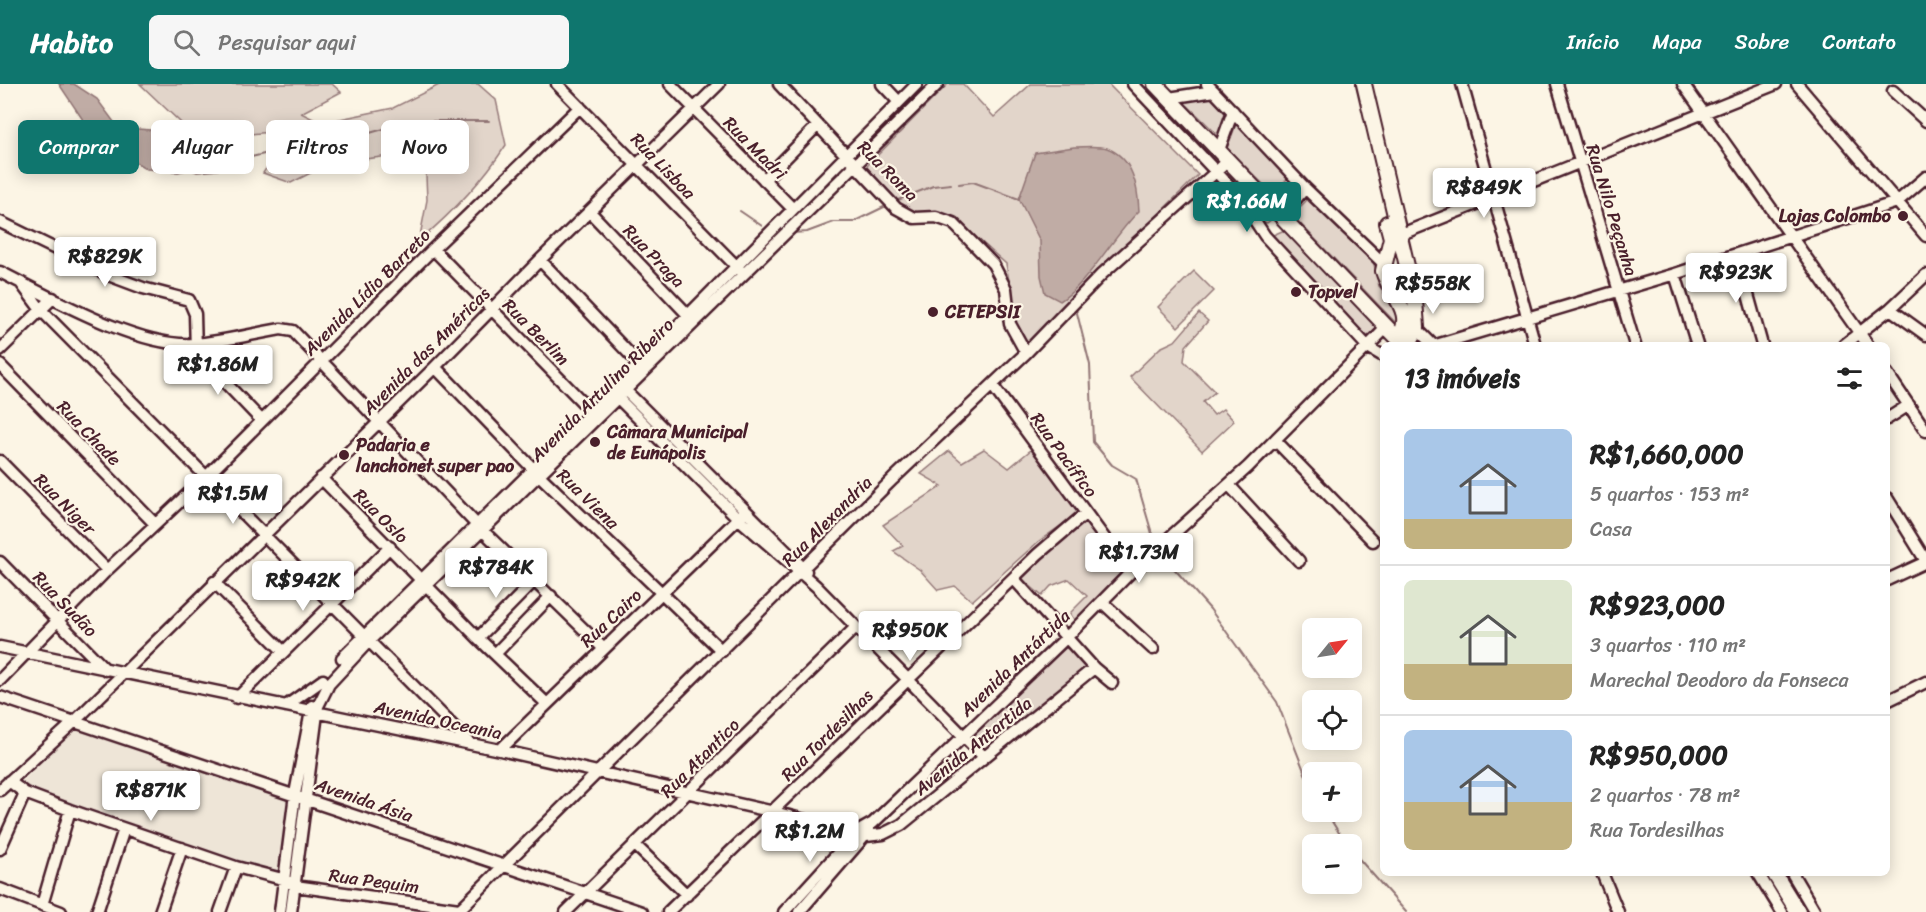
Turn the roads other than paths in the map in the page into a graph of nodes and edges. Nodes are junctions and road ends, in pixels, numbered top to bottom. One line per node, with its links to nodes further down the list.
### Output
1 (557, 84): 21 (street, Rua Lisboa)
2 (670, 84): 22 (street, Rua Madri)
3 (719, 84): 22 (street, Avenida das Américas)
4 (779, 84): 26 (street, Rua Roma)
5 (882, 84): 20 (street)
6 (917, 84): 20 (street, Avenida Artulino Ribeiro)
7 (938, 84): 32 (street, Avenida Artulino Ribeiro)
8 (1133, 84): 33 (street)
9 (1155, 84): 19 (main road)
10 (1355, 84): 37 (main road)
11 (1364, 84): 37 (main road)
12 (1462, 84): 38 (street)
13 (1557, 84): 30 (street, Rua Nilo Peçanha)
14 (1683, 84): 24 (street)
15 (1776, 84): 24 (street)
16 (1797, 84): 39 (street)
17 (1211, 88): 19 (street); 23 (street)
18 (1893, 91): 25 (street)
19 (1168, 98): 27 (main road)
20 (899, 102): 28 (street, Avenida Artulino Ribeiro)
21 (580, 107): 31 (street, Rua Lisboa); 47 (street, Avenida Lídio Barreto)
22 (694, 109): 31 (street, Avenida das Américas); 35 (street, Rua Madri)
23 (1233, 111): 27 (street); 36 (street)
24 (1705, 114): 30 (street); 46 (street)
25 (1926, 121)
26 (818, 125): 28 (street, Rua Roma); 35 (street)
27 (1219, 150): 29 (main road)
28 (846, 153): 32 (street, Rua Roma); 40 (street, Avenida Artulino Ribeiro)
29 (1228, 161): 33 (street, Rua Alexandria); 42 (main road)
30 (1580, 163): 38 (street); 59 (street, Rua Nilo Peçanha)
31 (638, 164): 41 (street, Avenida das Américas); 52 (street, Rua Lisboa)
32 (856, 164): 52 (street, Avenida Artulino Ribeiro); 83 (street, Rua Roma)
33 (1216, 171): 80 (street); 83 (street, Rua Alexandria)
34 (1926, 177): 39 (street)
35 (764, 180): 40 (street, Rua Madri)
36 (1305, 188): 42 (street); 51 (street)
37 (1383, 188): 45 (main road)
38 (1493, 198): 45 (street); 65 (street)
39 (1897, 202): 44 (street); 46 (street)
40 (793, 209): 52 (street, Avenida Artulino Ribeiro)
41 (590, 212): 50 (street, Avenida das Américas); 64 (street, Rua Praga)
42 (1282, 216): 67 (main road)
43 (0, 222): 81 (street)
44 (1926, 236)
45 (1395, 237): 49 (main road); 51 (main road)
46 (1792, 237): 48 (street); 68 (street)
47 (433, 249): 63 (street, Rua Berlim); 85 (street, Avenida Lídio Barreto)
48 (1737, 255): 54 (street); 77 (street)
49 (1405, 259): 51 (main road); 56 (main road)
50 (540, 260): 63 (street, Avenida das Américas); 88 (street)
51 (1385, 262): 58 (main road)
52 (740, 269): 64 (street, Avenida Artulino Ribeiro)
53 (0, 272): 57 (street)
54 (1675, 274): 59 (street); 76 (street)
55 (1926, 275): 61 (street)
56 (1410, 280): 58 (main road); 66 (main road)
57 (21, 283): 60 (street); 62 (street)
58 (1389, 285): 66 (main road)
59 (1619, 291): 65 (street); 75 (street, Rua Nilo Peçanha)
60 (53, 298): 62 (street); 81 (street)
61 (1890, 309): 68 (street); 69 (street)
62 (41, 310): 82 (street); 101 (street)
63 (492, 311): 87 (street, Avenida das Américas); 93 (street, Rua Berlim)
64 (691, 318): 88 (street, Avenida Artulino Ribeiro)
65 (1527, 318): 73 (street); 74 (street)
66 (1411, 324): 71 (main road); 72 (street)
67 (1387, 327): 70 (main road); 80 (street, Avenida Antártida)
68 (1859, 333): 78 (street); 79 (street)
69 (1926, 335)
70 (1403, 342)
71 (1404, 342)
72 (1432, 342)
73 (1445, 342)
74 (1534, 342)
75 (1634, 342)
76 (1695, 342)
77 (1761, 342)
78 (1848, 342)
79 (1866, 342)
80 (1368, 347): 84 (street); 98 (street, Avenida Antártida)
81 (195, 348): 85 (street); 96 (street)
82 (0, 350)
83 (1026, 353): 90 (street, Rua Alexandria)
84 (1380, 354)
85 (321, 361): 95 (street); 96 (street, Avenida Lídio Barreto)
86 (0, 365): 107 (street, Rua Chade)
87 (435, 367): 95 (street, Avenida das Américas); 100 (street, Rua Viena)
88 (643, 367): 91 (street, Avenida Artulino Ribeiro)
89 (1890, 377): 92 (street)
90 (992, 385): 105 (street, Rua Pacífico); 116 (street, Rua Alexandria)
91 (619, 391): 93 (street, Avenida Artulino Ribeiro); 100 (street, Avenida Artulino Ribeiro); 106 (street)
92 (1909, 405): 94 (street); 97 (street)
93 (592, 412): 100 (street, Avenida Artulino Ribeiro)
94 (1890, 417)
95 (380, 420): 102 (street, Avenida das Américas); 108 (street)
96 (262, 421): 101 (street, Avenida Lídio Barreto)
97 (1926, 431)
98 (1275, 440): 103 (street, Avenida Antártida); 110 (street)
99 (0, 461): 115 (street, Rua Niger)
100 (536, 471): 108 (street, Avenida Artulino Ribeiro); 123 (street, Rua Viena)
101 (206, 477): 107 (street, Avenida Lídio Barreto); 109 (street)
102 (321, 478): 109 (street, Avenida das Américas); 111 (street, Rua Oslo)
103 (1228, 485): 112 (street); 117 (street, Avenida Antártida)
104 (1890, 503): 113 (street)
105 (1086, 513): 117 (street, Rua Pacífico); 118 (street, Rua Tordesilhas)
106 (742, 515): 116 (street); 123 (street, Rua Cairo)
107 (155, 524): 115 (street, Avenida Lídio Barreto)
108 (480, 527): 120 (street); 122 (street, Avenida Artulino Ribeiro)
109 (263, 535): 121 (street, Avenida das Américas); 126 (street)
110 (1373, 541)
111 (390, 548): 122 (street, Rua Oslo); 126 (street)
112 (1299, 561)
113 (1926, 561): 119 (street)
114 (0, 562): 127 (street, Rua Sudão)
115 (107, 570): 127 (street, Avenida Lídio Barreto)
116 (801, 570): 128 (street); 136 (street, Rua Alexandria)
117 (1130, 573): 125 (street, Avenida Antártida)
118 (1014, 579): 130 (street); 142 (street, Rua Tordesilhas)
119 (1890, 579)
120 (535, 580): 124 (street); 129 (street)
121 (214, 582): 135 (street); 141 (street, Avenida das Américas)
122 (423, 582): 129 (street, Rua Oslo); 131 (street, Avenida Artulino Ribeiro)
123 (663, 593): 133 (street, Rua Cairo); 136 (street, Rua Viena)
124 (551, 596): 133 (street); 138 (street)
125 (1102, 602): 130 (street, Avenida Antártida); 134 (street)
126 (332, 604): 131 (street); 135 (street)
127 (57, 621): 137 (street, Avenida Lídio Barreto); 140 (street, Rua Sudão)
128 (856, 627): 142 (street); 163 (street, Rua Atantico)
129 (478, 638): 138 (street, Rua Oslo)
130 (1066, 638): 139 (street); 154 (street, Avenida Antártida)
131 (365, 639): 144 (street, Avenida Artulino Ribeiro); 152 (street, Avenida Artulino Ribeiro); 155 (street)
132 (0, 647): 137 (street, Avenida Oceania)
133 (603, 648): 150 (street, Rua Cairo)
134 (1153, 649)
135 (283, 651): 148 (street)
136 (722, 651): 158 (street, Rua Alexandria)
137 (26, 653): 140 (street, Avenida Oceania); 143 (street, Avenida Lídio Barreto)
138 (495, 654): 150 (street, Rua Oslo)
139 (1094, 668): 145 (street); 157 (street, Avenida Antartida)
140 (106, 670): 141 (street, Avenida Oceania)
141 (123, 672): 148 (street, Avenida Oceania); 153 (street, Avenida das Américas)
142 (907, 679): 154 (street); 166 (street, Rua Tordesilhas)
143 (0, 680)
144 (323, 680): 151 (street); 152 (street, Avenida Artulino Ribeiro)
145 (1112, 682)
146 (1926, 682): 149 (street)
147 (0, 697): 153 (street, Avenida Ásia)
148 (237, 698): 151 (street, Avenida Oceania)
149 (1890, 700)
150 (546, 703): 156 (street, Rua Cairo)
151 (286, 706): 152 (street, Avenida Oceania)
152 (314, 711): 155 (street, Avenida Oceania); 162 (street, Avenida Artulino Ribeiro); 164 (street, Avenida Artulino Ribeiro)
153 (74, 722): 159 (street, Avenida das Américas); 162 (street, Avenida Ásia)
154 (962, 736): 157 (street); 168 (street, Avenida Antártida)
155 (471, 744): 156 (street, Avenida Oceania)
156 (500, 750): 158 (street, Avenida Oceania)
157 (984, 758): 168 (street, Avenida Antartida)
158 (600, 772): 163 (street, Avenida Oceania); 172 (street, Rua Alexandria)
159 (9, 781): 160 (street, Avenida das Américas); 161 (street, Rua Pequim)
160 (0, 790)
161 (25, 793): 165 (street, Rua Pequim); 171 (street)
162 (295, 794): 164 (street, Avenida Ásia); 179 (street, Avenida Artulino Ribeiro)
163 (688, 794): 166 (street, Avenida Oceania); 169 (street, Rua Atantico)
164 (306, 797): 172 (street, Avenida Ásia); 179 (street, Avenida Artulino Ribeiro)
165 (70, 810): 167 (street, Rua Pequim); 184 (street)
166 (774, 812): 168 (street, Avenida Oceania); 182 (street, Rua Tordesilhas)
167 (124, 828): 170 (street, Rua Pequim); 188 (street)
168 (862, 834): 195 (street, Avenida Antártida); 196 (street, Avenida Antártida)
169 (635, 845): 181 (street, Rua Atantico); 182 (street)
170 (182, 848): 173 (street, Rua Pequim); 189 (street)
171 (0, 849)
172 (504, 866): 181 (street, Avenida Ásia); 185 (street, Rua Alexandria)
173 (236, 867): 179 (street, Rua Pequim); 190 (street)
174 (1603, 876): 197 (street)
175 (1760, 876): 183 (street)
176 (1774, 876): 183 (street)
177 (1776, 876): 199 (main road)
178 (1794, 876): 200 (street)
179 (290, 883): 185 (street, Rua Pequim); 191 (street); 192 (street, Avenida Artulino Ribeiro)
180 (0, 889): 184 (street)
181 (586, 893): 193 (street, Rua Atantico); 194 (street, Avenida Ásia)
182 (687, 895): 186 (street, Rua Tordesilhas)
183 (1775, 900): 198 (street)
184 (42, 905): 187 (street)
185 (458, 911)
186 (670, 911)
187 (61, 912)
188 (97, 912)
189 (160, 912)
190 (220, 912)
191 (280, 912)
192 (291, 912)
193 (566, 912)
194 (642, 912)
195 (784, 912)
196 (799, 912)
197 (1618, 912)
198 (1782, 912)
199 (1798, 912)
200 (1815, 912)

